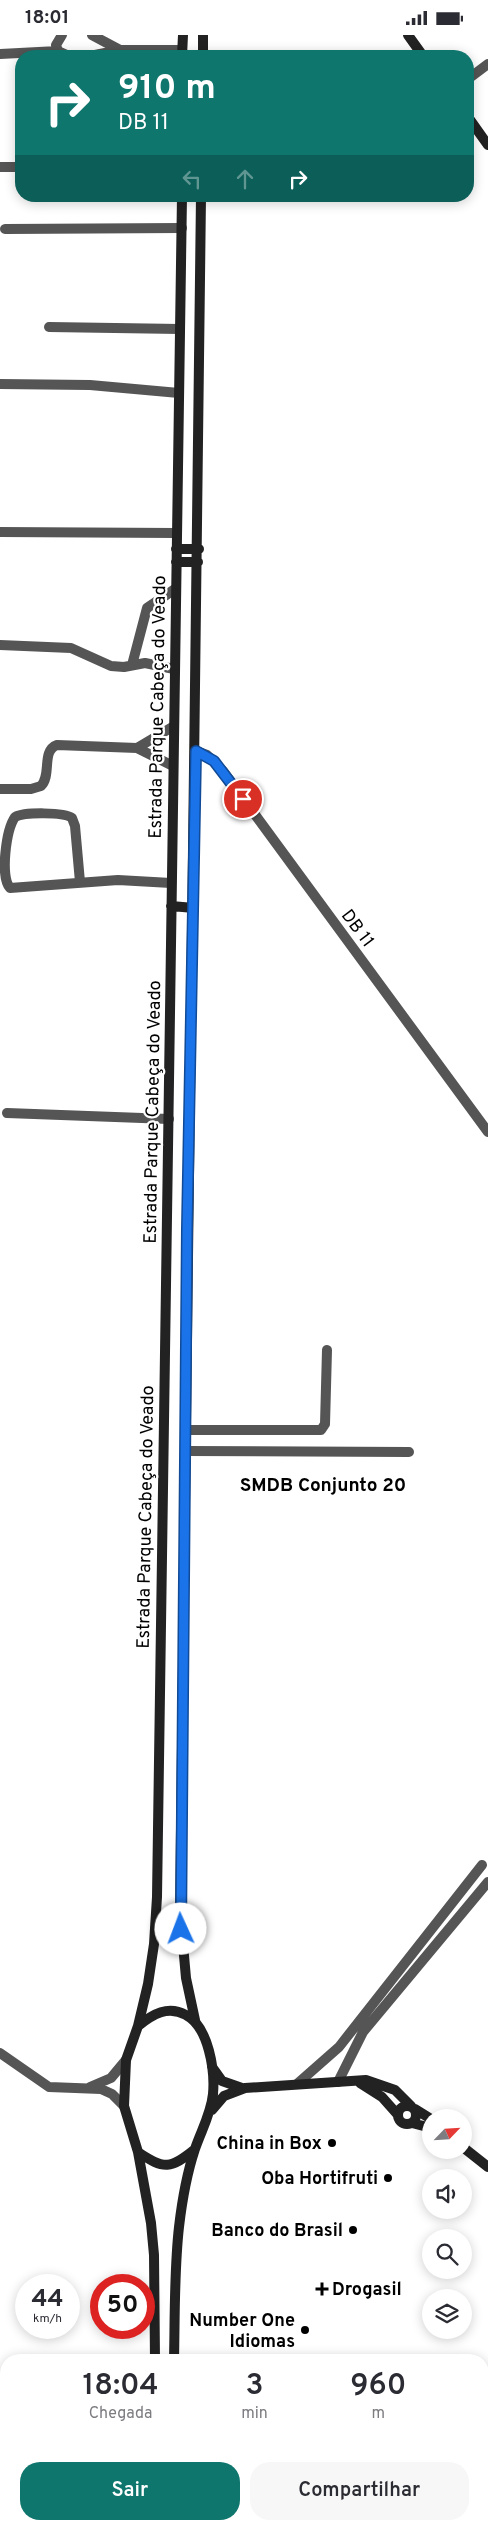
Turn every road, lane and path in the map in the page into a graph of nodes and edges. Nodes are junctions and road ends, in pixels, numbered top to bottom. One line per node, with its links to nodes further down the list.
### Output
1 (62, 35): 6 (street)
2 (92, 35): 7 (street)
3 (183, 35): 8 (main road)
4 (203, 35): 9 (main road)
5 (408, 35): 10 (main road)
6 (58, 50)
7 (120, 50)
8 (182, 50)
9 (203, 50)
10 (419, 50)
11 (15, 53): 12 (street)
12 (0, 54)
13 (488, 64): 14 (street)
14 (474, 74)
15 (474, 125): 16 (main road)
16 (488, 145)
17 (0, 167): 18 (street)
18 (15, 167)
19 (182, 202): 21 (main road, Estrada Parque Cabeça do Veado)
20 (201, 202): 30 (main road, Estrada Parque Cabeça do Veado)
21 (182, 228): 22 (street); 24 (main road, Estrada Parque Cabeça do Veado)
22 (4, 229)
23 (49, 327): 24 (street)
24 (180, 329): 26 (main road, Estrada Parque Cabeça do Veado)
25 (0, 384): 26 (street)
26 (179, 393): 28 (main road, Estrada Parque Cabeça do Veado)
27 (0, 532): 28 (street)
28 (176, 533): 29 (main road, Estrada Parque Cabeça do Veado)
29 (176, 549): 30 (main road); 31 (main road, Estrada Parque Cabeça do Veado)
30 (199, 549): 32 (main road, Estrada Parque Cabeça do Veado)
31 (176, 562): 32 (main road); 33 (main road, Estrada Parque Cabeça do Veado)
32 (198, 562): 39 (main road, Estrada Parque Cabeça do Veado)
33 (175, 589): 35 (street); 36 (main road, Estrada Parque Cabeça do Veado)
34 (0, 645): 35 (street)
35 (132, 665): 36 (street)
36 (174, 669): 37 (main road, Estrada Parque Cabeça do Veado)
37 (174, 726): 38 (street); 40 (main road, Estrada Parque Cabeça do Veado)
38 (137, 748): 40 (street); 41 (street)
39 (196, 751): 45 (main road, Estrada Parque Cabeça do Veado); 48 (street, DB 11)
40 (173, 766): 43 (main road, Estrada Parque Cabeça do Veado)
41 (0, 789)
42 (80, 882): 42 (street); 43 (street)
43 (171, 883): 44 (main road, Estrada Parque Cabeça do Veado)
44 (170, 906): 45 (main road); 47 (main road, Estrada Parque Cabeça do Veado)
45 (194, 908): 50 (main road, Estrada Parque Cabeça do Veado)
46 (7, 1113): 47 (street)
47 (168, 1119): 56 (main road, Estrada Parque Cabeça do Veado)
48 (488, 1132)
49 (327, 1350): 50 (street)
50 (185, 1430): 51 (main road, Estrada Parque Cabeça do Veado)
51 (185, 1451): 52 (street); 55 (main road, Estrada Parque Cabeça do Veado)
52 (409, 1452)
53 (482, 1865): 62 (street)
54 (486, 1886): 60 (street)
55 (195, 2020): 56 (main road); 59 (main road)
56 (138, 2026): 58 (main road)
57 (0, 2053): 63 (street)
58 (126, 2060): 63 (street); 65 (main road)
59 (212, 2066): 64 (main road); 68 (main road)
60 (338, 2081): 61 (main road); 62 (main road)
61 (354, 2081): 66 (main road); 69 (main road)
62 (297, 2084): 64 (main road)
63 (89, 2087): 65 (street)
64 (245, 2088): 68 (main road)
65 (124, 2106): 73 (main road)
66 (413, 2108): 67 (main road); 69 (main road); 70 (main road)
67 (422, 2114)
68 (208, 2115): 72 (main road)
69 (398, 2115): 70 (main road)
70 (412, 2123): 71 (main road)
71 (422, 2126)
72 (195, 2149): 73 (main road); 77 (main road)
73 (138, 2152): 76 (main road)
74 (472, 2154): 75 (main road)
75 (488, 2167)
76 (155, 2354)
77 (174, 2354)

